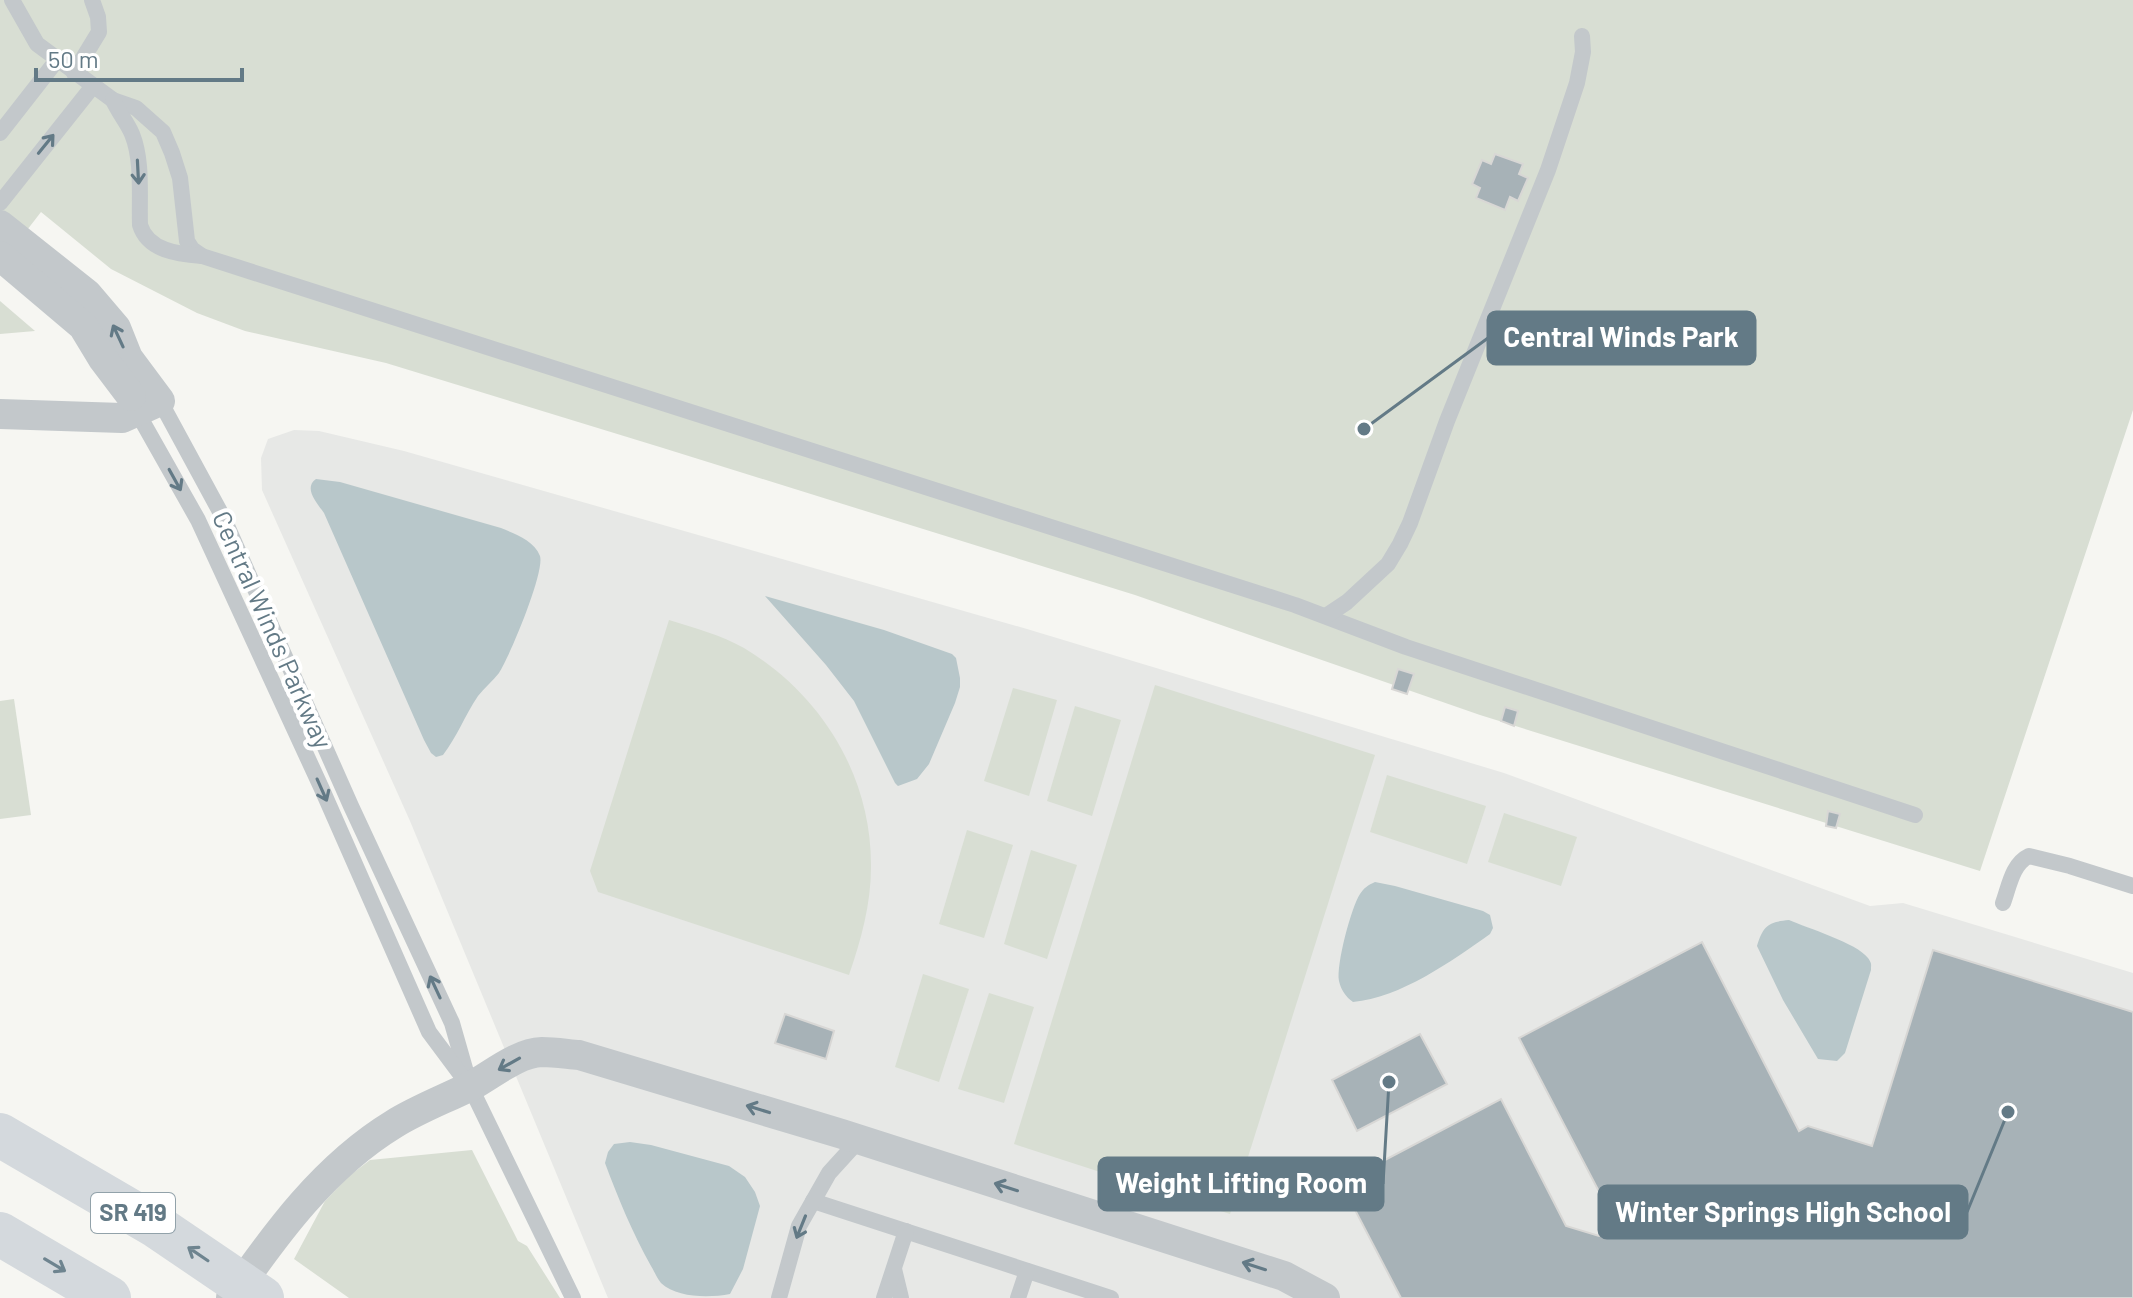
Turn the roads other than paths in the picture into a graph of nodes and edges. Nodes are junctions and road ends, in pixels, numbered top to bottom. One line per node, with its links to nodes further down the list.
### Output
1 (12, 0): 4 (lane)
2 (92, 0): 5 (lane)
3 (1582, 36): 15 (lane)
4 (57, 60): 5 (lane); 8 (lane)
5 (74, 73): 6 (lane)
6 (93, 86): 7 (lane); 9 (lane, one-way to 6)
7 (113, 100): 12 (lane); 12 (lane, one-way to 12)
8 (0, 133)
9 (0, 203)
10 (0, 225): 13 (street, Central Winds Parkway, one-way to 10)
11 (0, 256): 13 (street, Central Winds Parkway)
12 (202, 256): 15 (lane)
13 (148, 406): 14 (street); 19 (lane, Central Winds Parkway, one-way to 19); 19 (lane, Central Winds Parkway, one-way to 13)
14 (0, 414)
15 (1326, 616): 16 (lane)
16 (1915, 815)
17 (2133, 886): 18 (lane)
18 (2003, 903)
19 (470, 1086): 21 (street, one-way to 19); 27 (street); 29 (lane, Central Winds Parkway)
20 (0, 1135): 27 (main road, SR 419, one-way to 20)
21 (859, 1140): 22 (lane); 35 (street, one-way to 21)
22 (813, 1201): 23 (lane); 30 (lane, one-way to 30)
23 (906, 1231): 25 (lane); 26 (lane)
24 (0, 1234): 28 (main road, one-way to 28)
25 (894, 1268): 31 (lane); 32 (lane)
26 (1027, 1271): 33 (lane); 34 (lane)
27 (245, 1293)
28 (109, 1298)
29 (573, 1298)
30 (779, 1298)
31 (884, 1298)
32 (901, 1298)
33 (1018, 1298)
34 (1111, 1298)
35 (1325, 1298)

